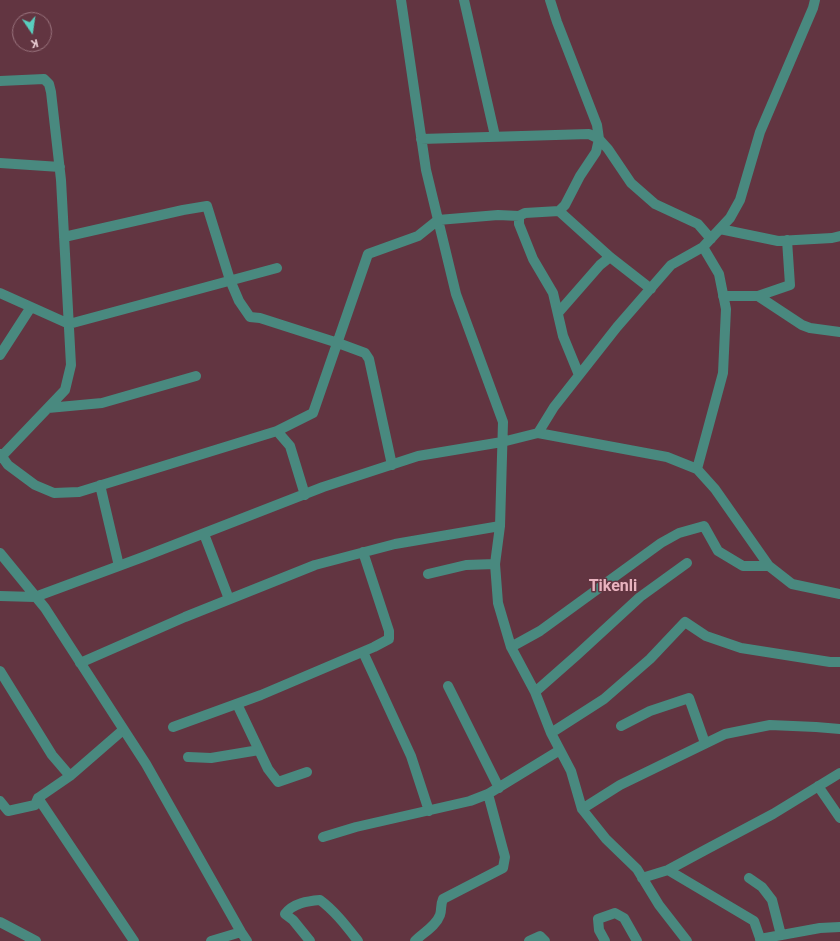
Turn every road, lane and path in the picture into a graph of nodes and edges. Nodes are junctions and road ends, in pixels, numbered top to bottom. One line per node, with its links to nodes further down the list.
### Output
1 (401, 0): 7 (street)
2 (464, 0): 6 (street)
3 (550, 0): 8 (street)
4 (815, 0): 14 (street)
5 (0, 80): 10 (street)
6 (495, 136): 7 (street); 8 (street)
7 (421, 139): 13 (street)
8 (599, 139): 11 (street); 17 (street)
9 (0, 163): 10 (street)
10 (60, 167): 16 (street)
11 (559, 211): 12 (street); 20 (street)
12 (519, 216): 13 (street); 28 (street)
13 (438, 220): 31 (street); 38 (street)
14 (720, 229): 17 (street); 18 (street)
15 (840, 236): 18 (street)
16 (64, 237): 22 (street); 29 (street)
17 (711, 239): 19 (street)
18 (787, 240): 26 (street)
19 (703, 247): 23 (street); 25 (street)
20 (610, 257): 23 (street); 28 (street)
21 (277, 268): 22 (street)
22 (230, 280): 29 (street); 31 (street)
23 (650, 289): 33 (street)
24 (0, 293): 27 (street)
25 (724, 296): 26 (street); 41 (street)
26 (758, 296): 30 (street)
27 (31, 307): 29 (street); 32 (street)
28 (558, 313): 33 (street)
29 (69, 324): 35 (street)
30 (840, 332)
31 (338, 343): 36 (street); 40 (street)
32 (0, 355)
33 (579, 375): 37 (street)
34 (196, 376): 35 (street)
35 (48, 408): 39 (street)
36 (277, 431): 42 (street); 43 (street)
37 (538, 433): 38 (street); 41 (street)
38 (502, 442): 40 (street); 44 (street)
39 (0, 456): 42 (street)
40 (392, 465): 43 (street)
41 (697, 469): 51 (street)
42 (100, 485): 50 (street)
43 (305, 494): 45 (street)
44 (500, 526): 46 (street); 49 (street)
45 (204, 534): 50 (street); 56 (street)
46 (363, 552): 56 (street); 58 (street)
47 (0, 553): 55 (street)
48 (687, 563): 63 (street)
49 (495, 564): 52 (street); 57 (street)
50 (119, 566): 55 (street)
51 (769, 566): 53 (street); 57 (street)
52 (428, 574)
53 (840, 594)
54 (0, 596): 55 (street)
55 (35, 597): 60 (street)
56 (229, 599): 60 (street)
57 (511, 647): 63 (street)
58 (363, 652): 64 (street); 83 (street)
59 (840, 662): 69 (street)
60 (80, 663): 68 (street)
61 (0, 671): 76 (street)
62 (448, 686): 78 (street)
63 (535, 692): 69 (street)
64 (237, 704): 66 (street); 71 (street)
65 (621, 726): 70 (street)
66 (173, 727)
67 (840, 729): 70 (street)
68 (123, 730): 76 (street); 91 (street)
69 (551, 733): 72 (street)
70 (705, 744): 82 (street)
71 (259, 750): 73 (street); 74 (street)
72 (560, 750): 78 (street); 82 (street)
73 (188, 757)
74 (307, 772)
75 (840, 773): 77 (street)
76 (70, 776): 80 (street)
77 (818, 786): 84 (street); 86 (street)
78 (499, 788): 79 (street)
79 (488, 794): 83 (street); 101 (street)
80 (38, 798): 81 (street); 96 (street)
81 (0, 801)
82 (582, 809): 87 (street)
83 (428, 811): 85 (street)
84 (840, 818)
85 (323, 837)
86 (668, 870): 87 (street); 94 (street)
87 (642, 878): 106 (street)
88 (749, 878): 92 (street)
89 (0, 922): 95 (street)
90 (840, 927): 92 (street)
91 (240, 932): 93 (street); 98 (street)
92 (781, 935): 94 (street)
93 (221, 939): 97 (street)
94 (760, 940)
95 (36, 941)
96 (134, 941)
97 (211, 941)
98 (248, 941)
99 (310, 941): 100 (street)
100 (358, 941)
101 (415, 941)
102 (529, 941): 103 (street)
103 (545, 941)
104 (604, 941): 105 (street)
105 (637, 941)
106 (687, 941)

